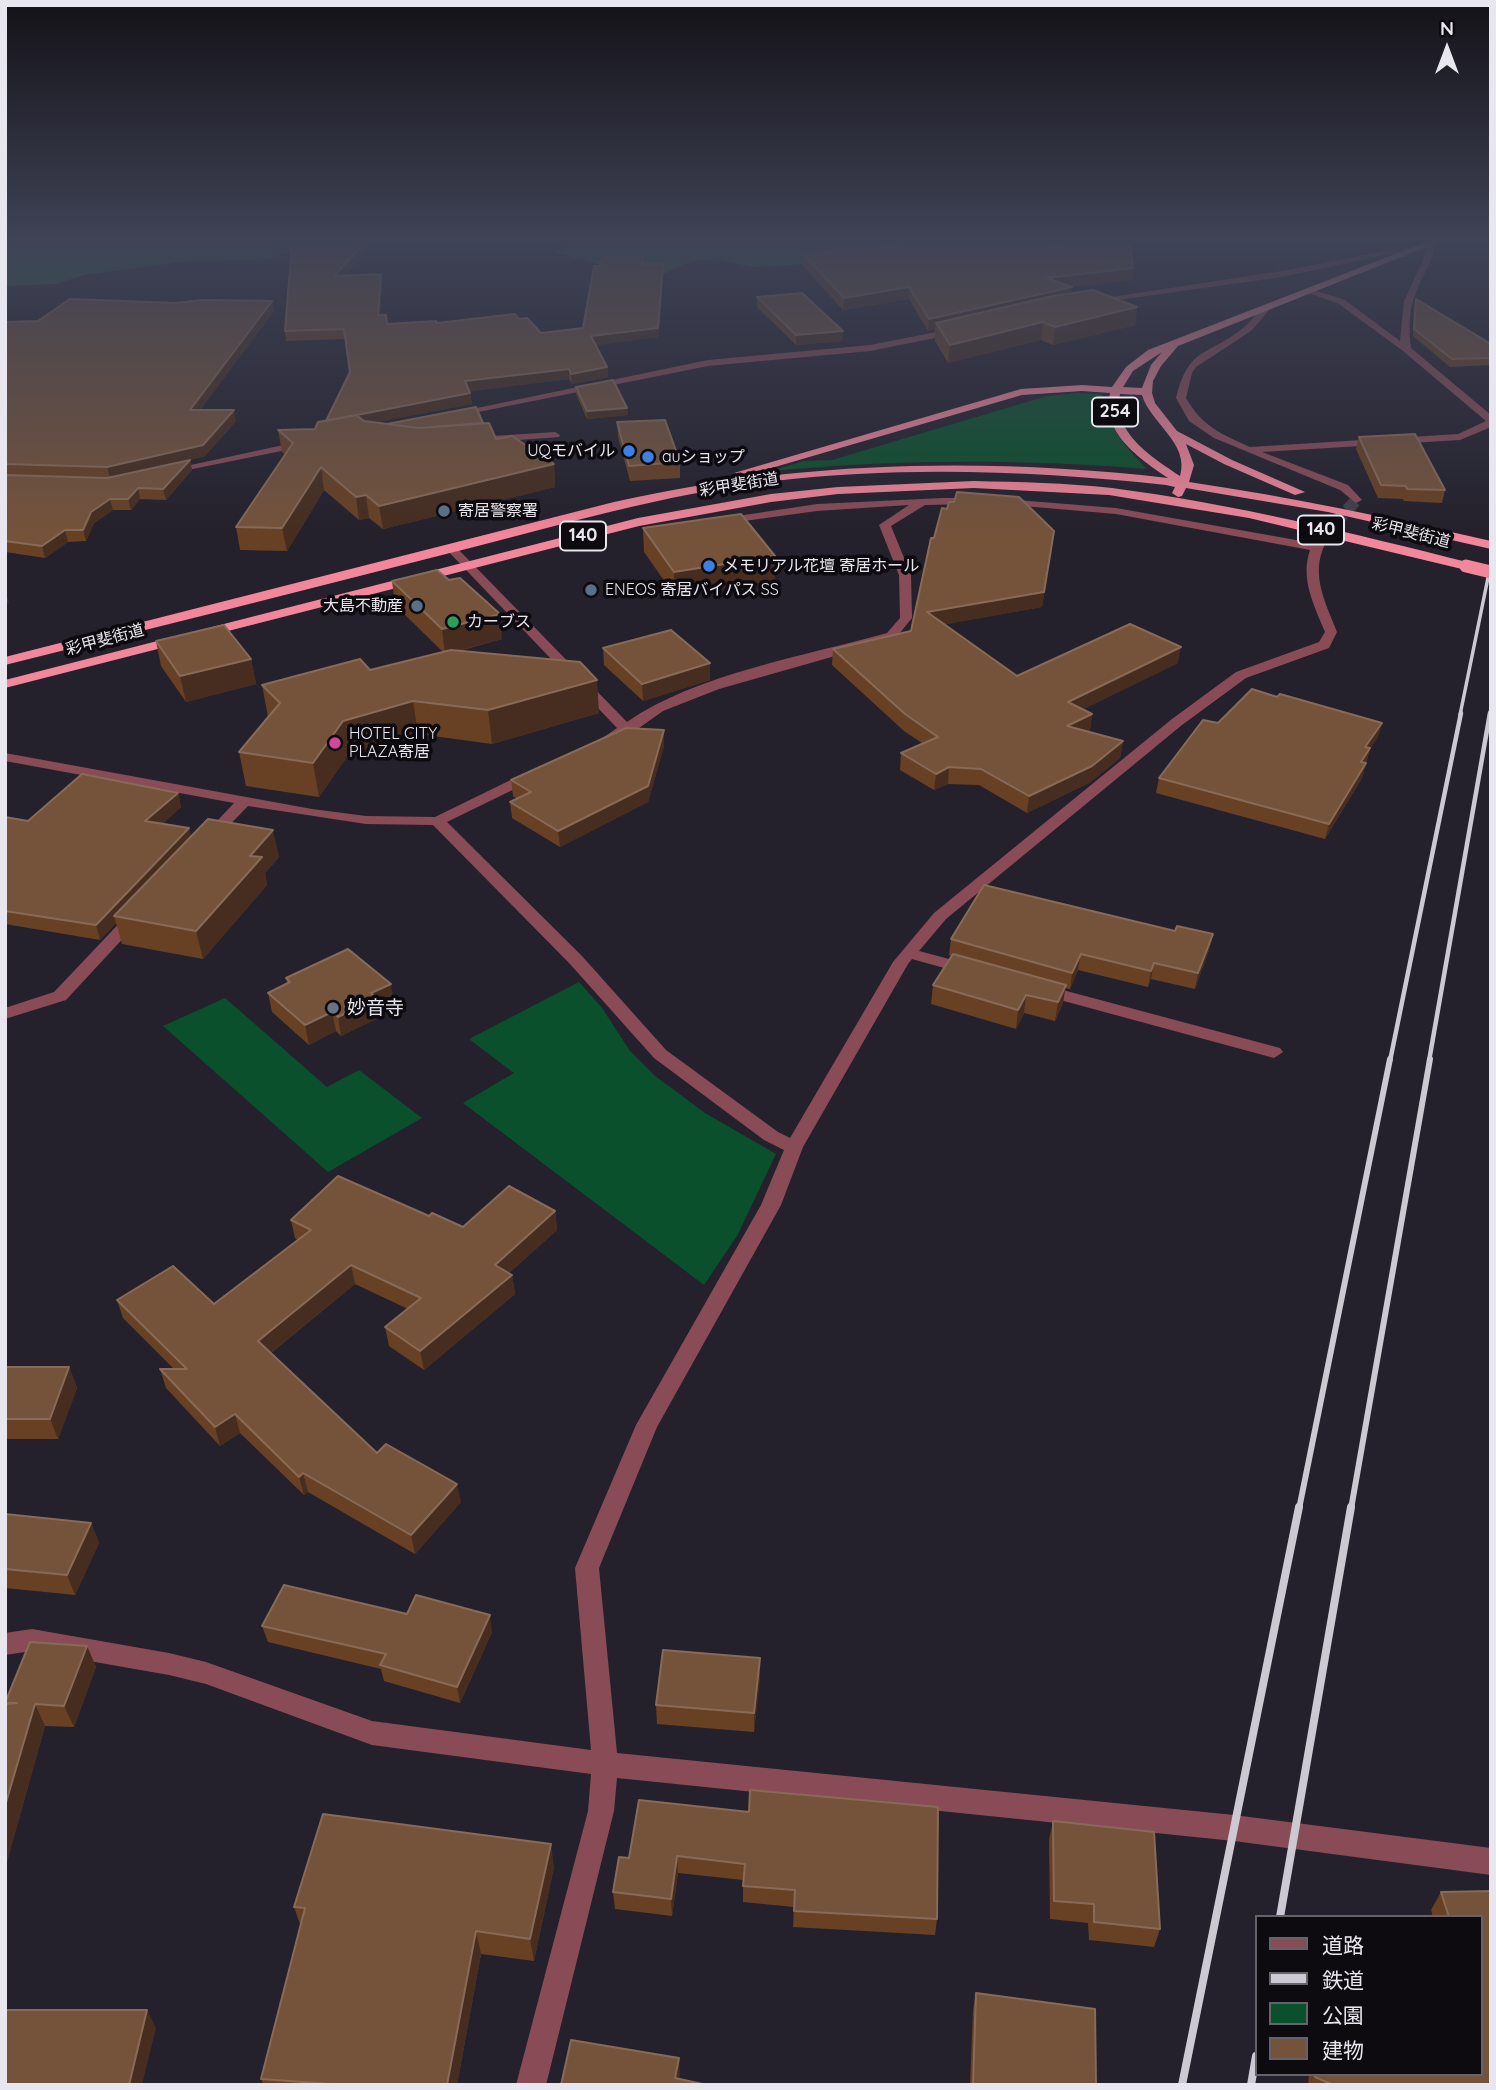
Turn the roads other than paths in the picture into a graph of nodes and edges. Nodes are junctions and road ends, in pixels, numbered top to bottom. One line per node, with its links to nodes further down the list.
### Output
1 (914, 340): 10 (street)
2 (1187, 340): 6 (highway, 254)
3 (1231, 340): 16 (street)
4 (1393, 340): 7 (street)
5 (1405, 340): 7 (street)
6 (1173, 345): 8 (highway, 254); 9 (highway, 254)
7 (1406, 349): 11 (street)
8 (1114, 390): 9 (highway); 18 (highway, 254); 19 (highway)
9 (1146, 392): 12 (highway, 254)
10 (446, 416)
11 (1491, 421): 16 (street)
12 (1173, 433): 18 (highway, 254); 25 (highway)
13 (555, 435): 14 (street)
14 (475, 440)
15 (316, 441): 17 (street)
16 (1247, 450): 22 (street)
17 (150, 475)
18 (1182, 483): 19 (highway, 彩甲斐街道 / 140); 21 (highway, 254); 25 (highway, 彩甲斐街道 / 140)
19 (669, 494): 30 (highway, 彩甲斐街道 / 140)
20 (925, 500): 24 (street); 35 (street); 43 (street)
21 (1174, 500): 23 (highway, 彩甲斐街道 / 140); 32 (highway, 彩甲斐街道 / 140, bridge)
22 (1356, 500)
23 (736, 502): 24 (street); 26 (highway, 彩甲斐街道 / 140)
24 (750, 516): 27 (street)
25 (1375, 517): 29 (highway, 彩甲斐街道 / 140)
26 (638, 522): 28 (street); 31 (highway, 彩甲斐街道 / 140)
27 (709, 524)
28 (655, 533)
29 (1491, 545)
30 (452, 549): 31 (street); 33 (highway, 彩甲斐街道 / 140)
31 (469, 565): 34 (highway, 彩甲斐街道 / 140); 35 (street)
32 (1491, 572)
33 (5, 661)
34 (5, 684)
35 (627, 730): 36 (street)
36 (589, 748)
37 (5, 757): 39 (street)
38 (551, 766): 40 (street)
39 (244, 801): 40 (street); 41 (street)
40 (438, 821): 48 (street)
41 (198, 850)
42 (152, 898): 46 (street)
43 (908, 953): 44 (street); 48 (street)
44 (987, 974)
45 (1026, 985): 47 (street)
46 (5, 1014)
47 (1274, 1052)
48 (794, 1147): 50 (street)
49 (5, 1644): 50 (street)
50 (605, 1764): 51 (street); 52 (street)
51 (1491, 1862)
52 (531, 2085)

